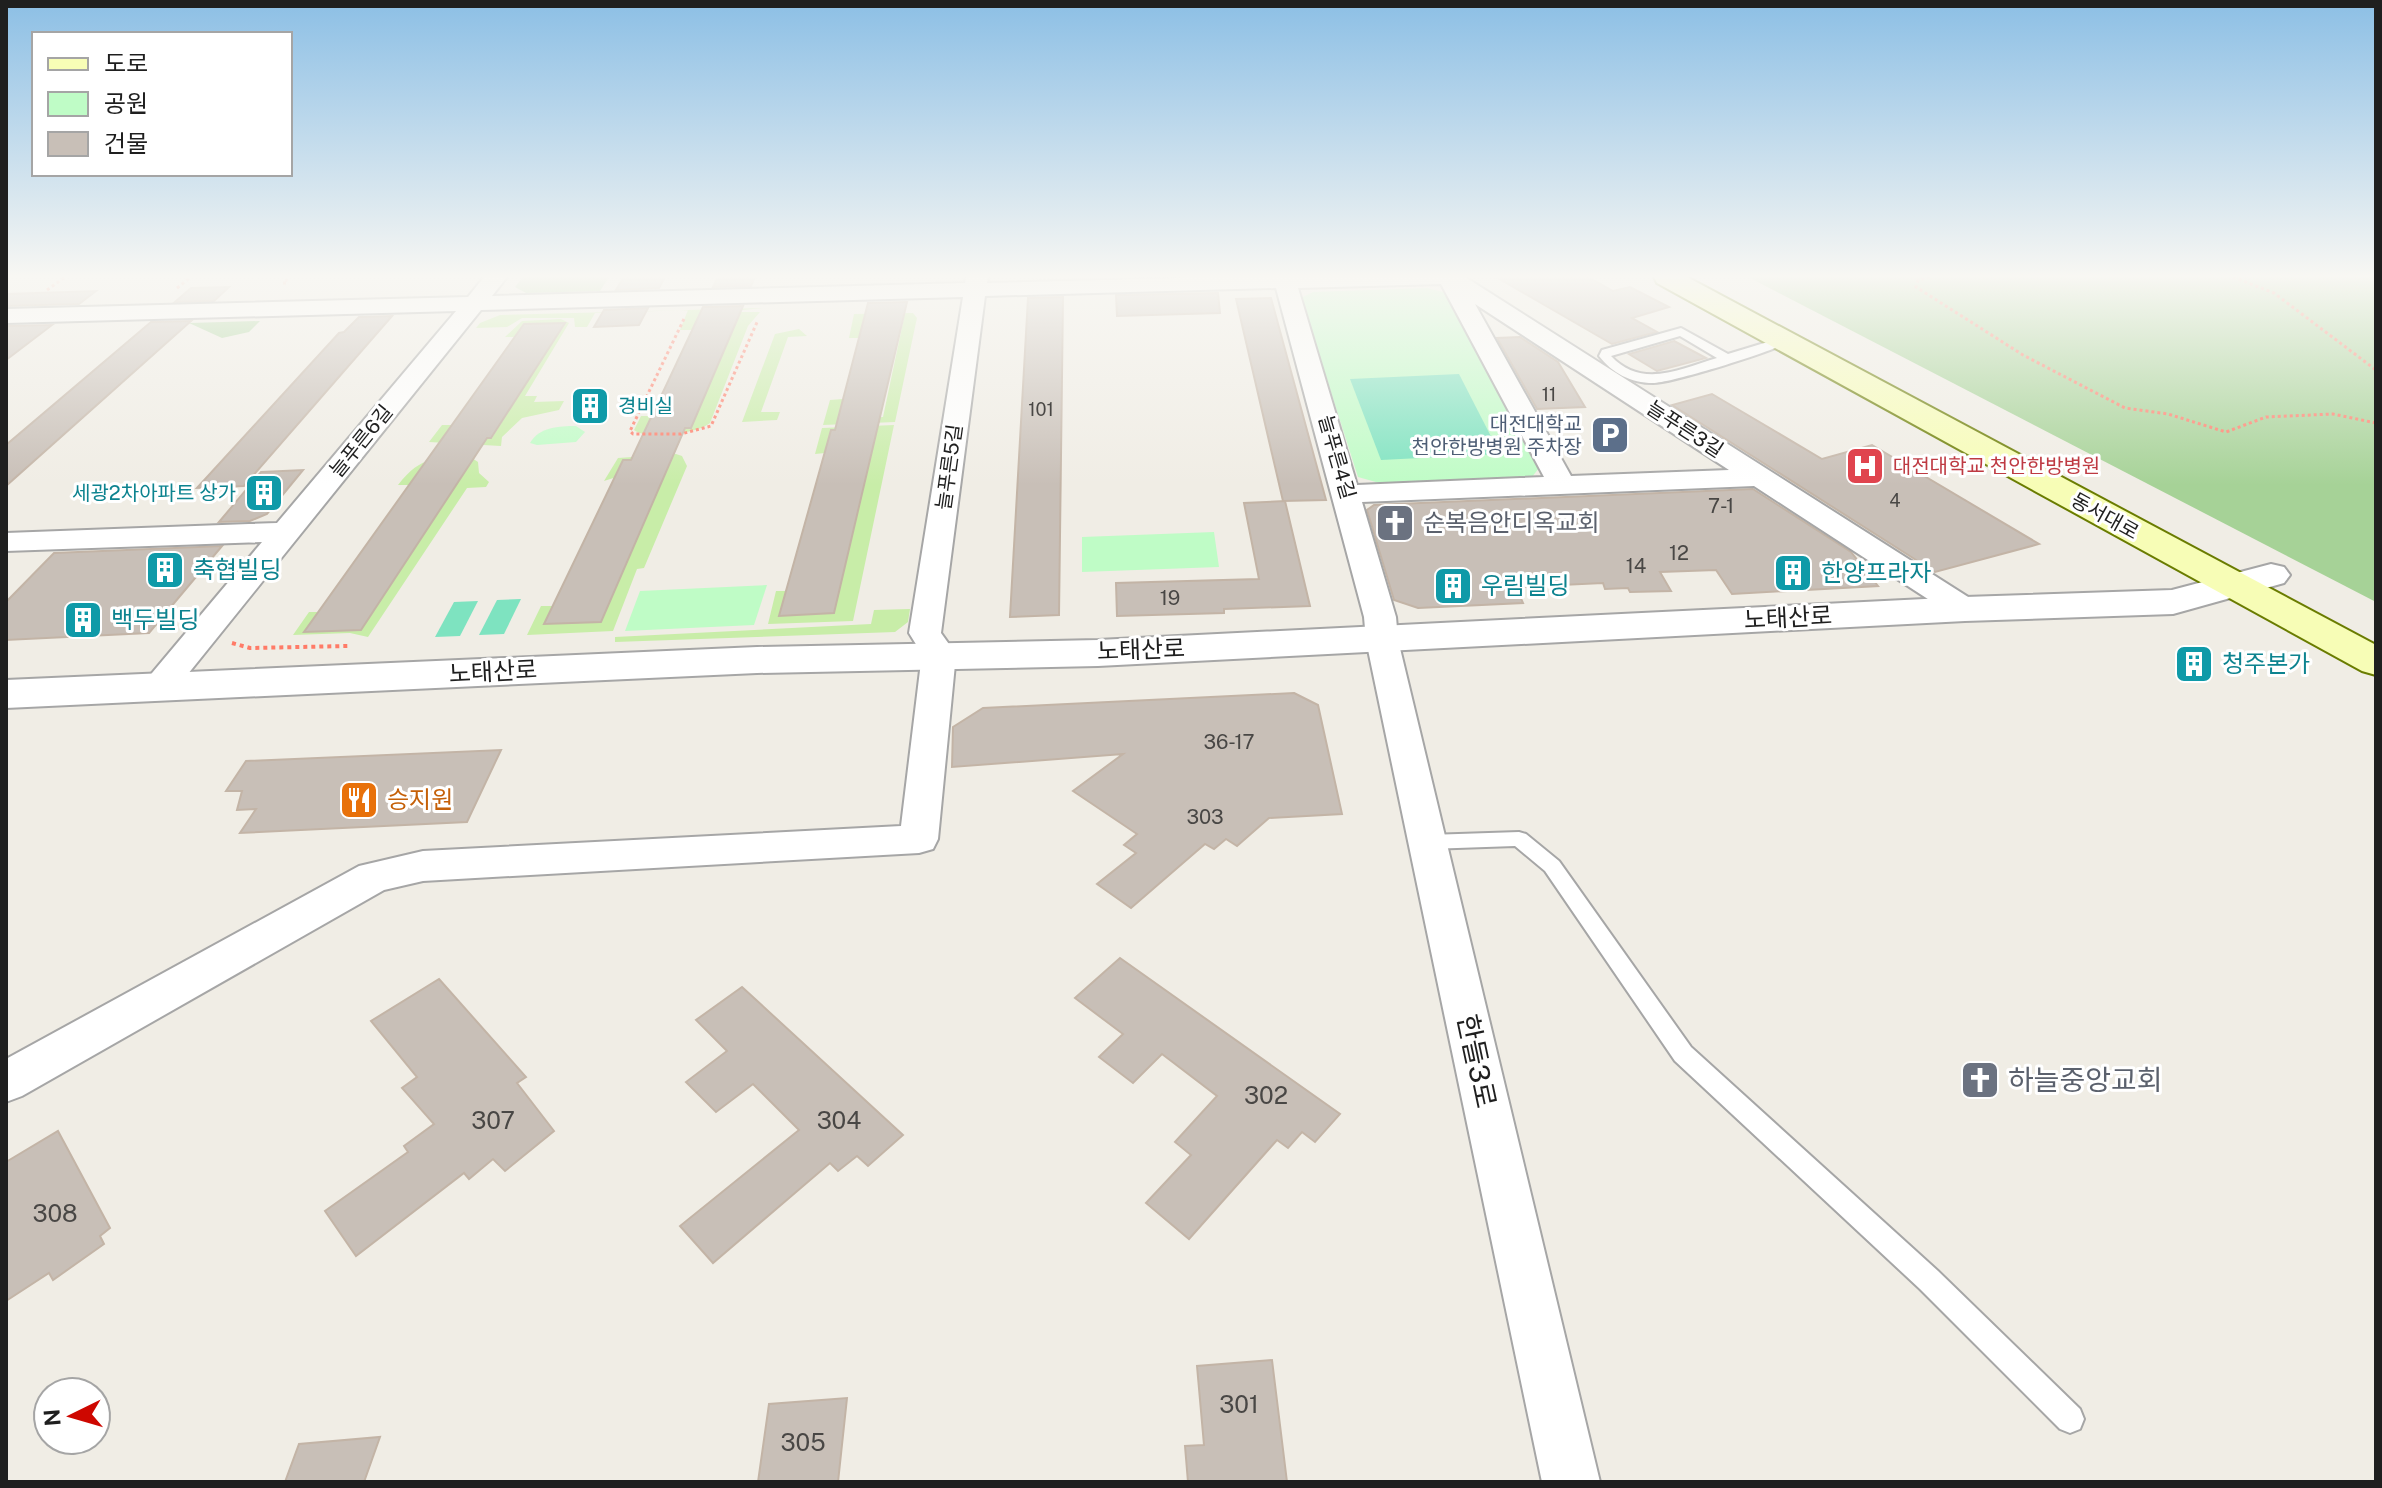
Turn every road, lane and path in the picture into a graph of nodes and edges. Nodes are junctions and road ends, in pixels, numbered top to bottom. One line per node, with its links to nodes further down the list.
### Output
1 (439, 346): 21 (street, 늘푸른6길)
2 (671, 346): 3 (path)
3 (744, 346)
4 (966, 346): 30 (street, 늘푸른5길)
5 (1304, 346): 20 (street, 늘푸른4길)
6 (1487, 346): 19 (street)
7 (1558, 346): 18 (street, 늘푸른3길)
8 (1629, 346): 15 (lane)
9 (1706, 346): 15 (lane)
10 (1765, 346): 15 (lane)
11 (1794, 346): 24 (main road, 동서대로)
12 (1841, 346): 23 (main road, 동서대로)
13 (2010, 346): 17 (path)
14 (2345, 346): 16 (path)
15 (1726, 358)
16 (2376, 370)
17 (2376, 423)
18 (1760, 477): 19 (street, 늘푸른3길); 25 (street, 늘푸른3길)
19 (1562, 485): 20 (street, 늘푸른3길)
20 (1347, 494): 28 (street, 늘푸른4길)
21 (288, 532): 22 (street); 32 (street, 늘푸른6길)
22 (6, 542)
23 (2271, 575): 24 (street, 노태산로); 26 (main road, 동서대로)
24 (2234, 586): 25 (street, 노태산로); 31 (main road, 동서대로)
25 (1965, 609): 28 (street, 노태산로)
26 (2376, 630)
27 (228, 637): 29 (path)
28 (1382, 640): 30 (street, 노태산로); 34 (street, 한들3로)
29 (352, 646)
30 (939, 654): 32 (street, 노태산로); 35 (street)
31 (2376, 662)
32 (159, 687): 33 (street, 노태산로)
33 (6, 694)
34 (1428, 842): 36 (lane); 37 (street, 한들3로)
35 (6, 1082)
36 (2070, 1419)
37 (1571, 1482)

